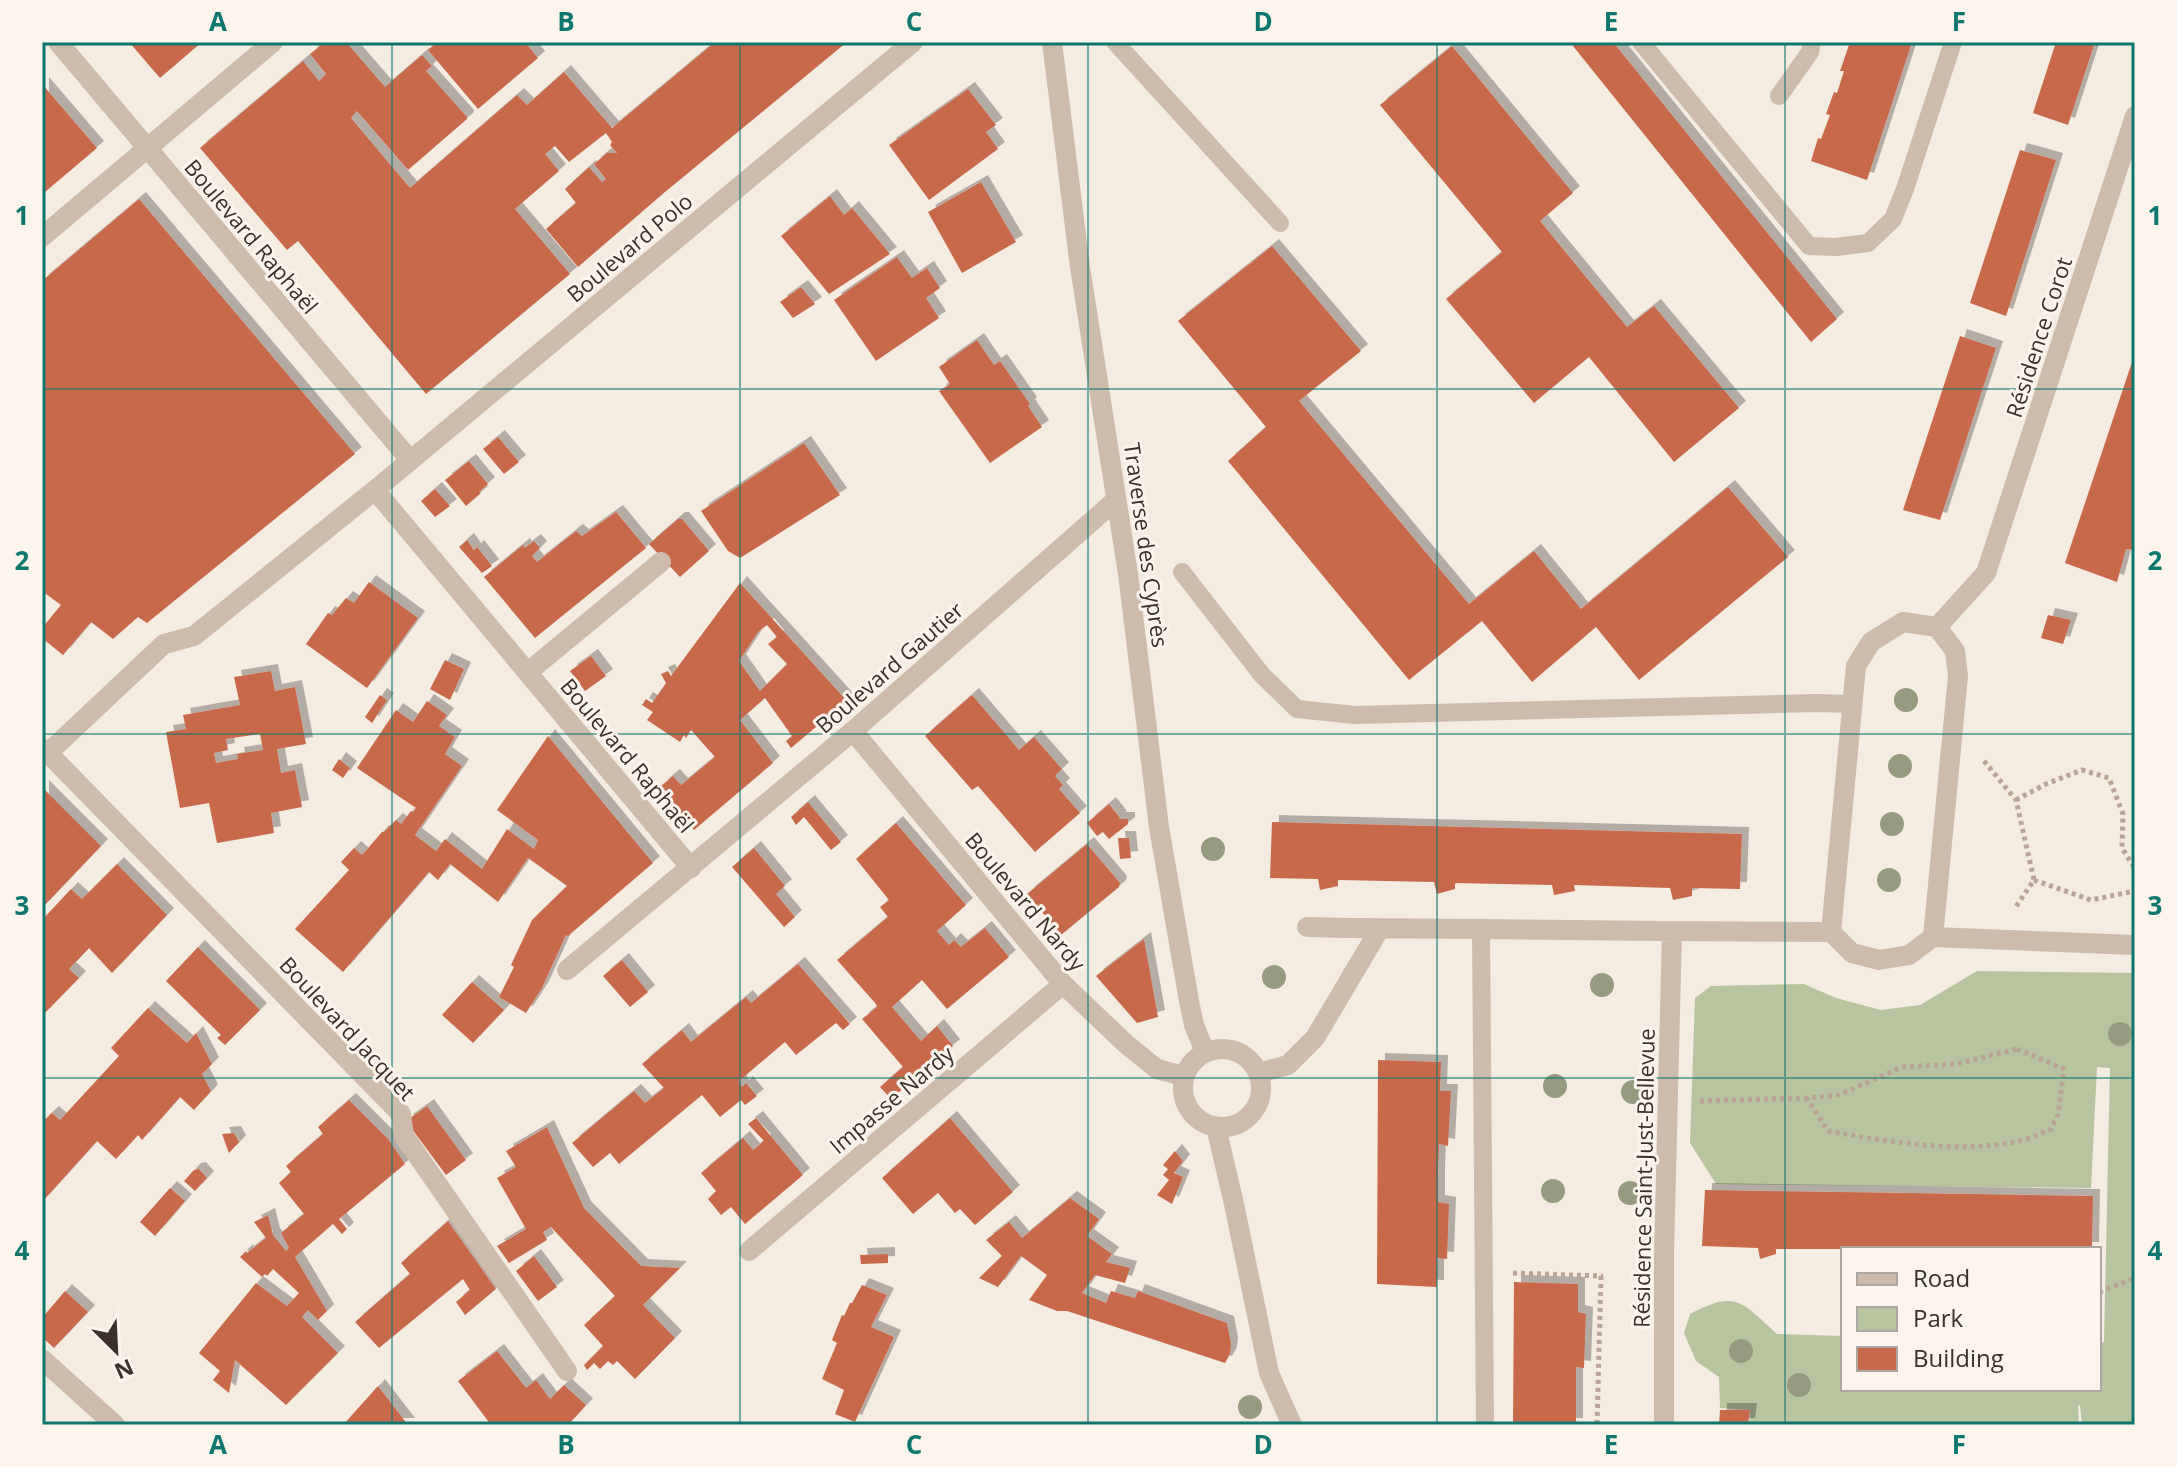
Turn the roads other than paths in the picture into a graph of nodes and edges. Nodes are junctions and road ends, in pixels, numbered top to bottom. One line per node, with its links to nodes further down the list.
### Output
1 (58, 42): 11 (street, Boulevard Raphaël)
2 (273, 42): 11 (street)
3 (913, 42): 14 (street, Boulevard Polo)
4 (1052, 42): 16 (street, Traverse des Cyprès)
5 (1115, 42): 12 (lane)
6 (1641, 42): 8 (lane)
7 (1812, 42): 9 (lane)
8 (1953, 42)
9 (1779, 96)
10 (2135, 116): 19 (street, Résidence Corot)
11 (146, 147): 13 (street); 14 (street, Boulevard Raphaël)
12 (1280, 223)
13 (42, 237)
14 (410, 460): 15 (street, Boulevard Polo)
15 (375, 490): 20 (street, Boulevard Raphaël); 23 (street, Boulevard Polo)
16 (1116, 500): 22 (street, Boulevard Gautier); 34 (street, Traverse des Cyprès)
17 (661, 562): 20 (street)
18 (1182, 572): 21 (lane)
19 (1937, 627): 21 (street); 30 (street)
20 (528, 672): 24 (street, Boulevard Raphaël)
21 (1851, 704): 29 (street)
22 (853, 731): 24 (street, Boulevard Gautier); 33 (street, Boulevard Nardy)
23 (45, 750): 40 (street, Boulevard Jacquet)
24 (691, 868): 32 (street, Boulevard Gautier)
25 (1307, 927): 27 (street)
26 (1481, 929): 27 (street); 28 (street); 43 (lane)
27 (1379, 930): 35 (street)
28 (1672, 932): 29 (street); 44 (street, Résidence Saint-Just-Bellevue)
29 (1831, 932): 30 (street)
30 (1933, 937): 31 (street)
31 (2135, 945)
32 (567, 970)
33 (1063, 984): 36 (street, Boulevard Nardy); 38 (street, Impasse Nardy)
34 (1205, 1052): 35 (street); 36 (street)
35 (1259, 1073): 37 (street)
36 (1184, 1076): 37 (street)
37 (1216, 1127): 42 (street)
38 (749, 1251)
39 (42, 1359): 41 (street)
40 (567, 1371)
41 (115, 1425)
42 (1292, 1425)
43 (1485, 1425)
44 (1664, 1425)

